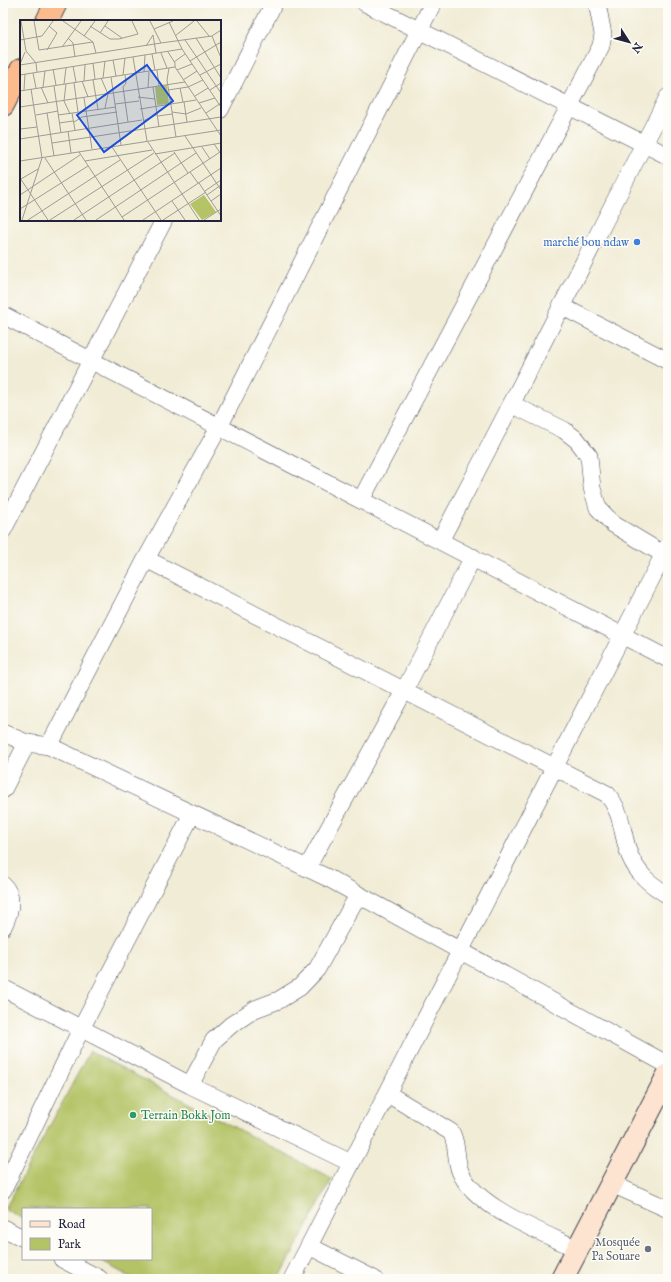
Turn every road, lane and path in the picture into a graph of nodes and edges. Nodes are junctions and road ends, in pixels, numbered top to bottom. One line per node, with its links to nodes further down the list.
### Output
1 (56, 3): 6 (highway)
2 (274, 3): 12 (street)
3 (365, 3): 7 (street)
4 (433, 3): 7 (street)
5 (597, 3): 11 (street)
6 (48, 20)
7 (419, 31): 11 (street); 21 (street)
8 (20, 72): 10 (highway)
9 (668, 97): 13 (street)
10 (3, 105)
11 (570, 106): 13 (street); 22 (street)
12 (221, 108)
13 (644, 143): 14 (street); 16 (street)
14 (668, 156)
15 (163, 221): 18 (street)
16 (561, 306): 19 (street); 20 (street)
17 (3, 315): 18 (street)
18 (92, 361): 21 (street); 23 (street)
19 (668, 361)
20 (513, 405): 24 (street); 25 (street)
21 (219, 427): 22 (street); 27 (street)
22 (361, 500): 24 (street)
23 (3, 530)
24 (440, 541): 26 (street)
25 (666, 553): 28 (street)
26 (472, 557): 28 (street); 30 (street)
27 (146, 559): 30 (street); 33 (street)
28 (622, 635): 29 (street); 34 (street)
29 (668, 659)
30 (404, 691): 34 (street); 37 (street)
31 (3, 734): 32 (street)
32 (28, 743): 33 (street); 35 (street)
33 (49, 746): 36 (street)
34 (554, 768): 40 (street); 42 (street)
35 (3, 790)
36 (192, 814): 37 (street); 44 (street)
37 (307, 868): 39 (street)
38 (3, 885): 41 (street)
39 (358, 895): 42 (street); 47 (street)
40 (668, 895)
41 (3, 928)
42 (460, 951): 45 (street); 48 (street)
43 (3, 988): 44 (street)
44 (81, 1029): 47 (street); 51 (street)
45 (668, 1065)
46 (668, 1075): 50 (main road)
47 (190, 1085): 49 (street)
48 (388, 1094): 49 (street); 56 (street)
49 (351, 1163): 55 (street)
50 (612, 1184): 52 (street); 56 (main road)
51 (3, 1190)
52 (668, 1209)
53 (3, 1228): 54 (street)
54 (22, 1238)
55 (309, 1246): 59 (street); 60 (street)
56 (577, 1249): 61 (main road)
57 (64, 1260): 58 (street)
58 (100, 1279)
59 (292, 1279)
60 (374, 1279)
61 (562, 1279)

